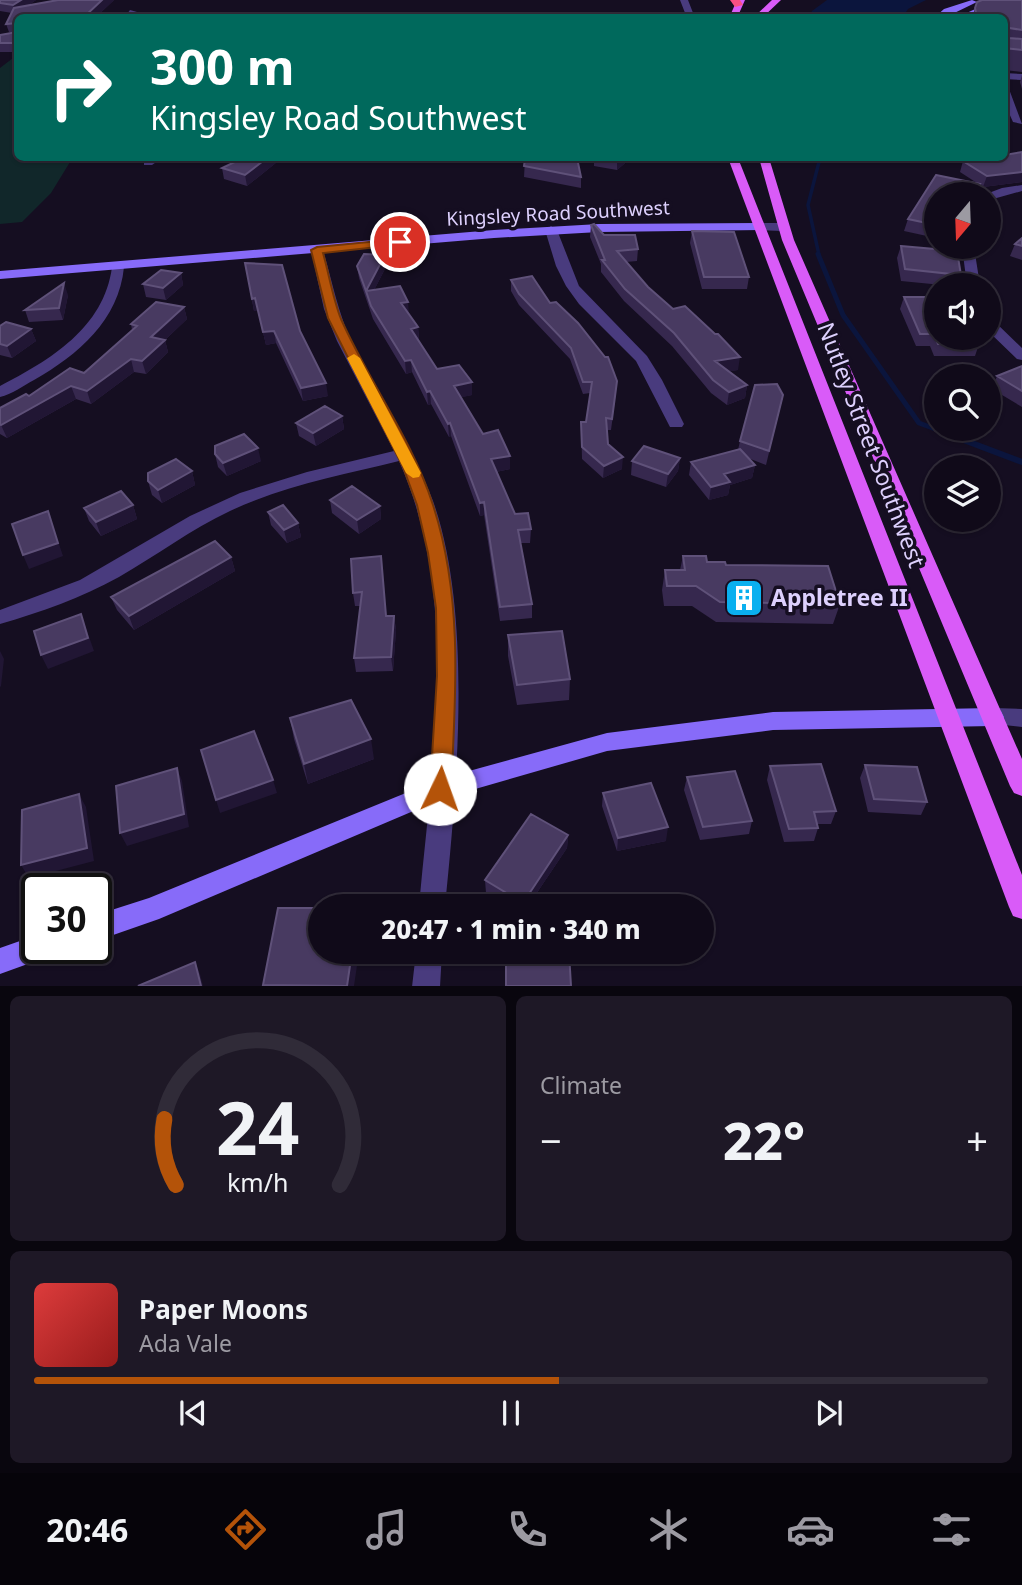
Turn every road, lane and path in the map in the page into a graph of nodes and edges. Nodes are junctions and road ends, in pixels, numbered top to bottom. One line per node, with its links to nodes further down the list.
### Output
1 (776, 0): 4 (main road)
2 (980, 0): 5 (street)
3 (1022, 1): 6 (street)
4 (761, 14)
5 (945, 14)
6 (968, 14)
7 (1008, 97): 8 (street)
8 (1020, 122)
9 (734, 161): 13 (main road, Nutley Street Southwest)
10 (765, 161): 14 (main road, Nutley Street Southwest)
11 (1022, 188): 12 (street)
12 (1001, 192)
13 (758, 227): 14 (street, Kingsley Road Southwest); 15 (street, Kingsley Road Southwest); 25 (main road, Nutley Street Southwest)
14 (783, 227): 26 (main road, Nutley Street Southwest)
15 (551, 230): 16 (street, Kingsley Road Southwest); 22 (street)
16 (317, 250): 17 (street, Kingsley Road Southwest); 23 (street)
17 (118, 267): 18 (street, Kingsley Road Southwest); 21 (street)
18 (0, 275)
19 (1001, 336): 20 (street)
20 (1022, 356)
21 (0, 392)
22 (676, 424)
23 (405, 454): 24 (street); 29 (street)
24 (0, 617)
25 (949, 718): 26 (street); 29 (street); 31 (main road, Nutley Street Southwest)
26 (993, 718): 27 (street); 28 (main road, Nutley Street Southwest)
27 (1022, 718)
28 (1022, 786)
29 (440, 789): 30 (street); 32 (street)
30 (433, 894)
31 (1022, 907)
32 (112, 923)
33 (21, 954): 34 (street)
34 (0, 961)
35 (428, 964): 36 (street)
36 (426, 986)

